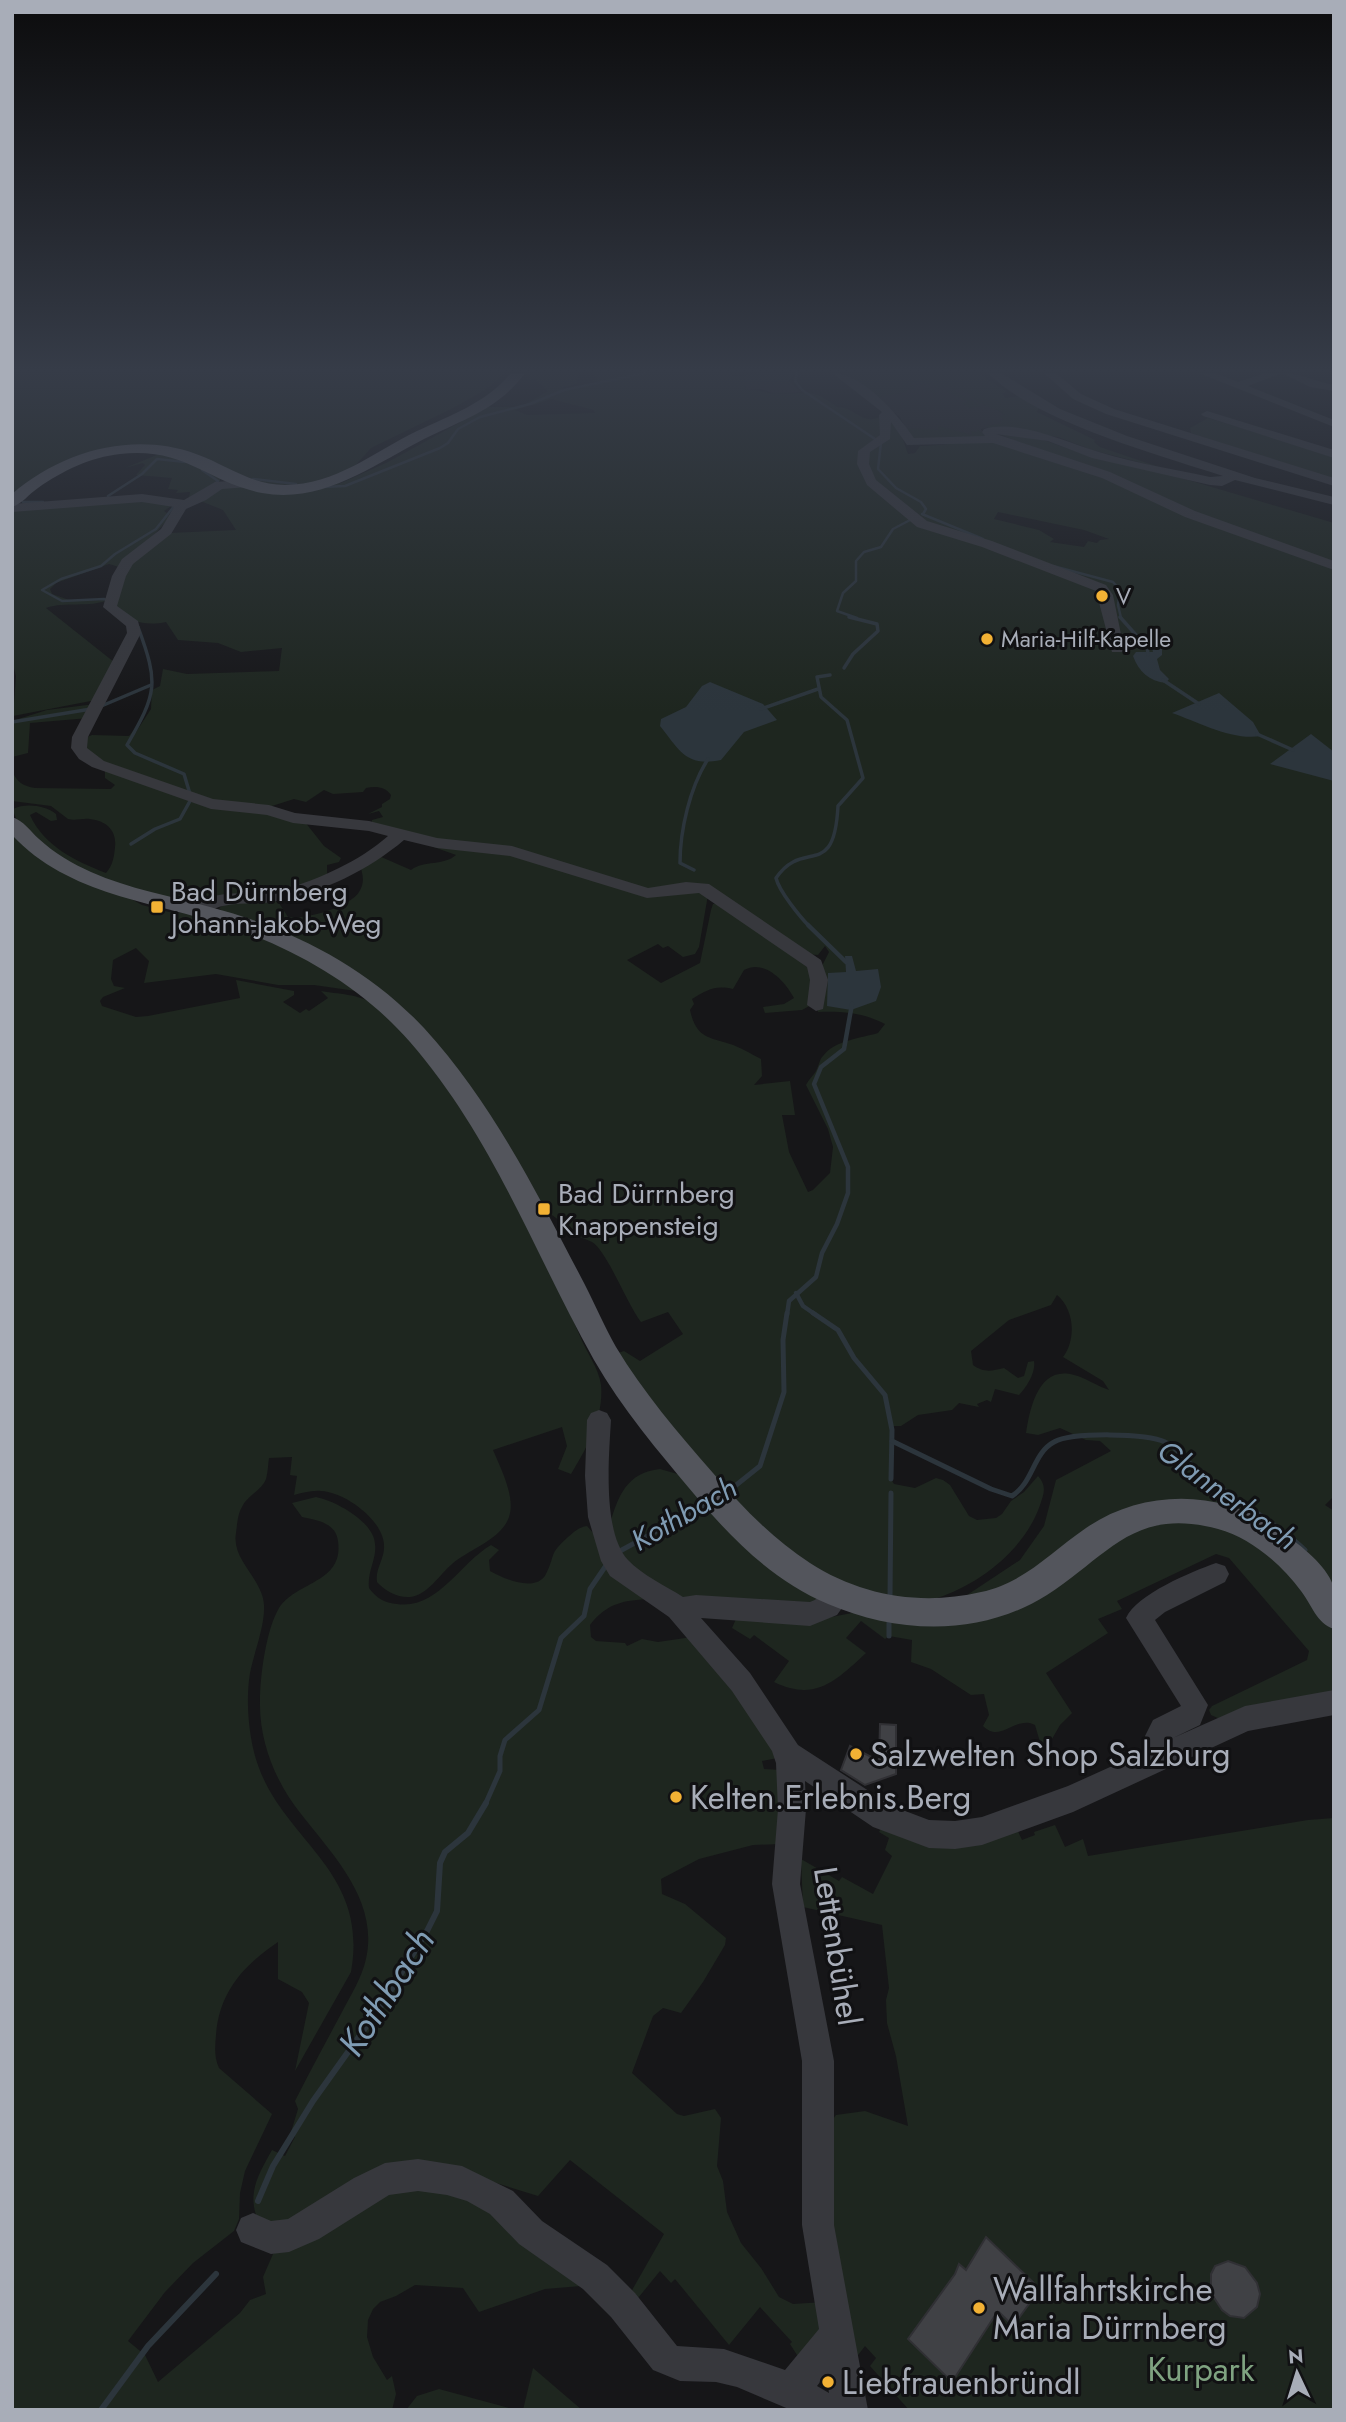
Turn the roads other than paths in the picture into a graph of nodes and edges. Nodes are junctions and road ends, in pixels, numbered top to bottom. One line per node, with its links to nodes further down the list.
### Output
1 (33, 486): 9 (main road)
2 (216, 486): 10 (street)
3 (253, 486): 4 (main road)
4 (311, 486)
5 (876, 486): 13 (street)
6 (1130, 486): 12 (street)
7 (1262, 486): 8 (street)
8 (1334, 501)
9 (12, 502)
10 (181, 504): 11 (street); 15 (street)
11 (12, 508)
12 (1334, 566)
13 (1118, 649)
14 (12, 822): 16 (main road)
15 (399, 835): 16 (street); 17 (street)
16 (199, 910): 20 (main road)
17 (816, 1005)
18 (599, 1420): 22 (street)
19 (1216, 1573): 26 (street)
20 (807, 1579): 21 (main road)
21 (839, 1594): 22 (street); 23 (main road)
22 (682, 1611): 25 (street, Lettenbühel)
23 (1334, 1615)
24 (1334, 1702): 26 (street)
25 (788, 1754): 27 (street); 28 (street, Lettenbühel)
26 (1166, 1754): 27 (street)
27 (826, 1780): 28 (street)
28 (793, 1786): 30 (street, Lettenbühel)
29 (253, 2230): 31 (street)
30 (836, 2334): 31 (street); 33 (street, Lettenbühel)
31 (791, 2391): 32 (street)
32 (826, 2410)
33 (850, 2410)

